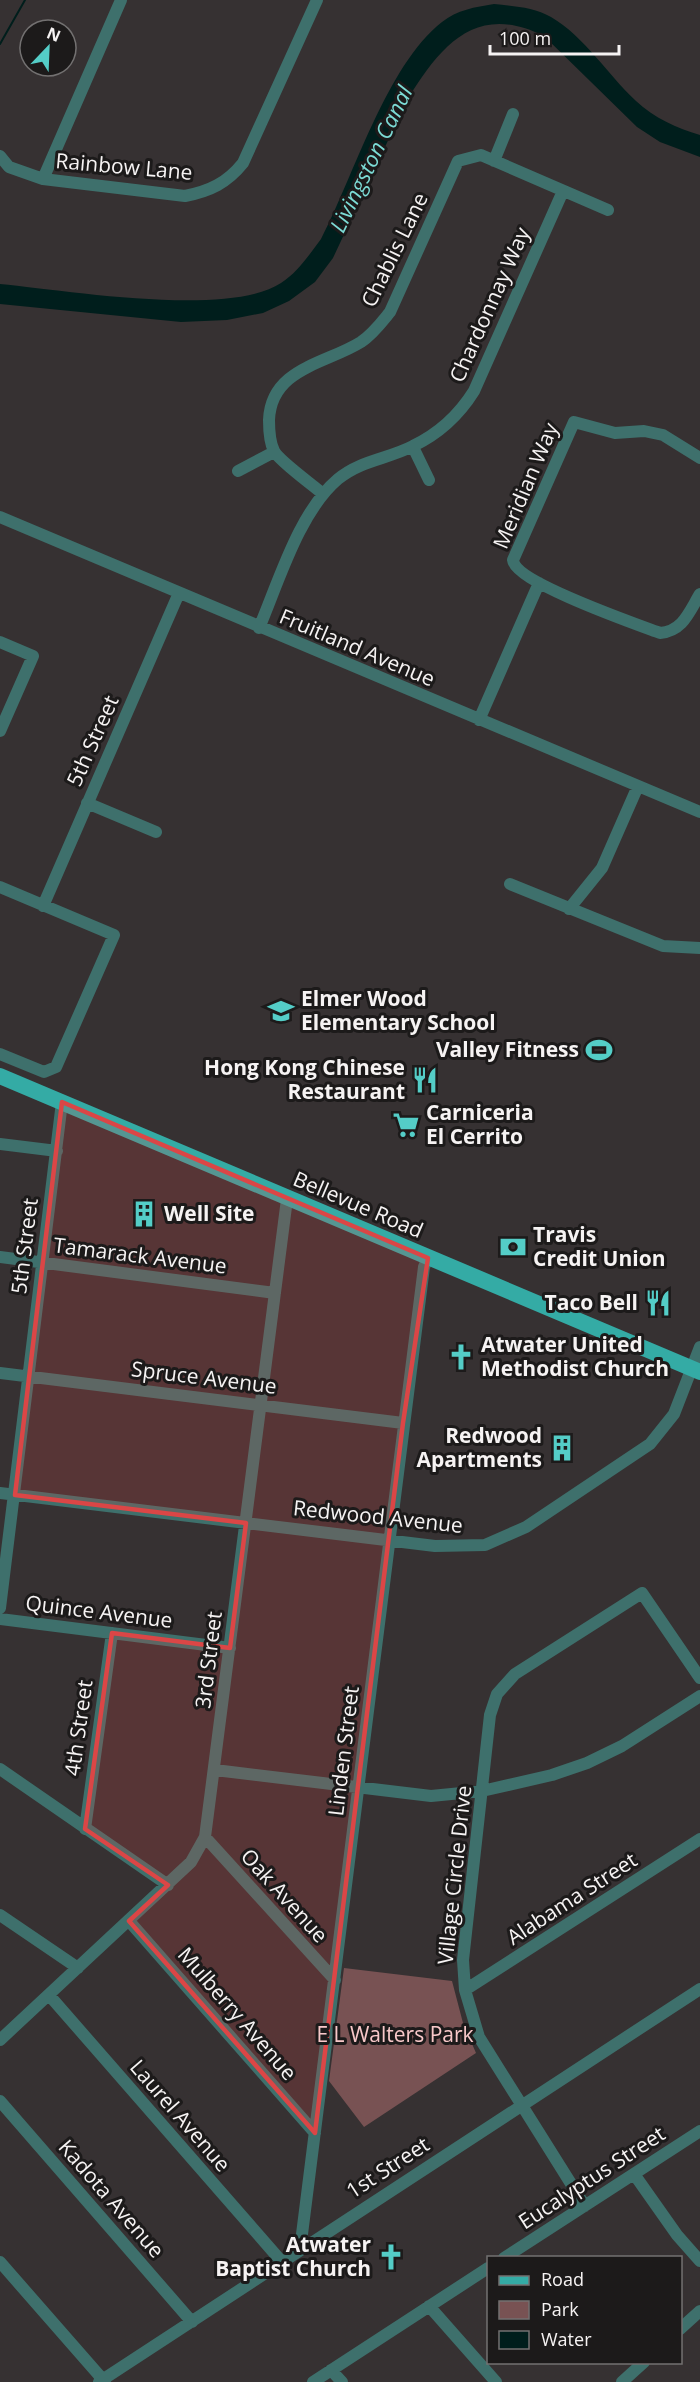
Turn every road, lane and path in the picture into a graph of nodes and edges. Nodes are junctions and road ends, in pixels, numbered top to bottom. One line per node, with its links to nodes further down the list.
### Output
1 (121, 0): 6 (street)
2 (317, 0): 6 (street, Rainbow Lane)
3 (513, 114): 5 (street)
4 (0, 156): 6 (street, Rainbow Lane)
5 (494, 161): 7 (street); 10 (street, Chablis Lane)
6 (43, 179)
7 (563, 191): 8 (street); 9 (street, Chardonnay Way)
8 (608, 210)
9 (413, 447): 13 (street); 14 (street, Chardonnay Way)
10 (274, 452): 12 (street); 14 (street)
11 (700, 458): 16 (street, Meridian Way)
12 (238, 471)
13 (429, 480)
14 (323, 494): 19 (street, Chardonnay Way)
15 (0, 517): 17 (street, Fruitland Avenue)
16 (539, 583): 18 (street); 21 (street)
17 (179, 593): 19 (street, Fruitland Avenue); 24 (street, 5th Street)
18 (700, 594)
19 (259, 627): 21 (street, Fruitland Avenue)
20 (0, 642): 22 (street)
21 (479, 720): 23 (street, Fruitland Avenue)
22 (0, 731)
23 (638, 786): 25 (street, Fruitland Avenue); 30 (street)
24 (87, 803): 26 (street); 29 (street, 5th Street)
25 (700, 812)
26 (156, 832)
27 (510, 884): 30 (street)
28 (0, 887): 29 (street)
29 (44, 906): 32 (street)
30 (569, 909): 31 (street)
31 (700, 948)
32 (0, 1054)
33 (0, 1076): 34 (main road, Bellevue Road)
34 (62, 1102): 36 (street, 5th Street); 37 (main road, Bellevue Road)
35 (0, 1144): 36 (street)
36 (57, 1151): 40 (street, 5th Street)
37 (287, 1199): 39 (main road, Bellevue Road); 41 (street, 3rd Street)
38 (0, 1257): 40 (street, Tamarack Avenue)
39 (428, 1258): 43 (main road, Bellevue Road); 47 (street, Linden Street)
40 (43, 1263): 41 (street, Tamarack Avenue); 45 (street, 5th Street)
41 (274, 1293): 46 (street, 3rd Street)
42 (700, 1347): 43 (street, Redwood Avenue)
43 (696, 1370): 51 (street, Redwood Avenue)
44 (0, 1373): 45 (street, Spruce Avenue)
45 (29, 1376): 46 (street, Spruce Avenue); 49 (street, 5th Street)
46 (260, 1405): 47 (street, Spruce Avenue); 50 (street, 3rd Street)
47 (403, 1423): 51 (street, Linden Street)
48 (0, 1493): 49 (street, Redwood Avenue)
49 (15, 1495): 50 (street, Redwood Avenue); 52 (street, 5th Street)
50 (246, 1523): 51 (street, Redwood Avenue); 55 (street, 3rd Street)
51 (389, 1540): 60 (street, Linden Street)
52 (0, 1608)
53 (0, 1619): 54 (street, Quince Avenue)
54 (112, 1633): 55 (street, Quince Avenue); 62 (street, 4th Street)
55 (230, 1648): 59 (street, 3rd Street)
56 (700, 1678): 61 (street, Village Circle Drive)
57 (700, 1696): 61 (street)
58 (0, 1769): 62 (street)
59 (215, 1770): 60 (street); 63 (street, 3rd Street)
60 (359, 1788): 61 (street); 69 (street, Linden Street)
61 (483, 1791): 71 (street, Village Circle Drive)
62 (85, 1828): 65 (street)
63 (205, 1838): 65 (street, 3rd Street); 69 (street, Oak Avenue)
64 (700, 1839): 71 (street, Alabama Street)
65 (168, 1885): 67 (street, 3rd Street)
66 (0, 1915): 68 (street)
67 (129, 1921): 68 (street, 3rd Street); 77 (street, Mulberry Avenue)
68 (78, 1968): 72 (street, 3rd Street)
69 (335, 1980): 77 (street, Linden Street)
70 (700, 1989): 75 (street, 1st Street)
71 (465, 1990): 75 (street, Village Circle Drive)
72 (49, 1995): 73 (street, 3rd Street); 84 (street, Laurel Avenue)
73 (0, 2040)
74 (0, 2102): 88 (street, Kadota Avenue)
75 (521, 2105): 79 (street, Village Circle Drive); 80 (street, 1st Street)
76 (700, 2131): 78 (street, Eucalyptus Street)
77 (315, 2133): 80 (street, Linden Street)
78 (634, 2174): 79 (street, Eucalyptus Street); 82 (street)
79 (585, 2206): 81 (street, Eucalyptus Street)
80 (300, 2250): 84 (street, 1st Street)
81 (507, 2256)
82 (700, 2261)
83 (0, 2262): 92 (street)
84 (282, 2262): 88 (street, 1st Street)
85 (487, 2269): 86 (street)
86 (429, 2306): 91 (street); 95 (street)
87 (700, 2311): 89 (street)
88 (192, 2322): 92 (street, 1st Street)
89 (682, 2328)
90 (639, 2364): 96 (street)
91 (331, 2370): 93 (street); 94 (street)
92 (102, 2381)
93 (313, 2382)
94 (342, 2382)
95 (496, 2382)
96 (622, 2382)

